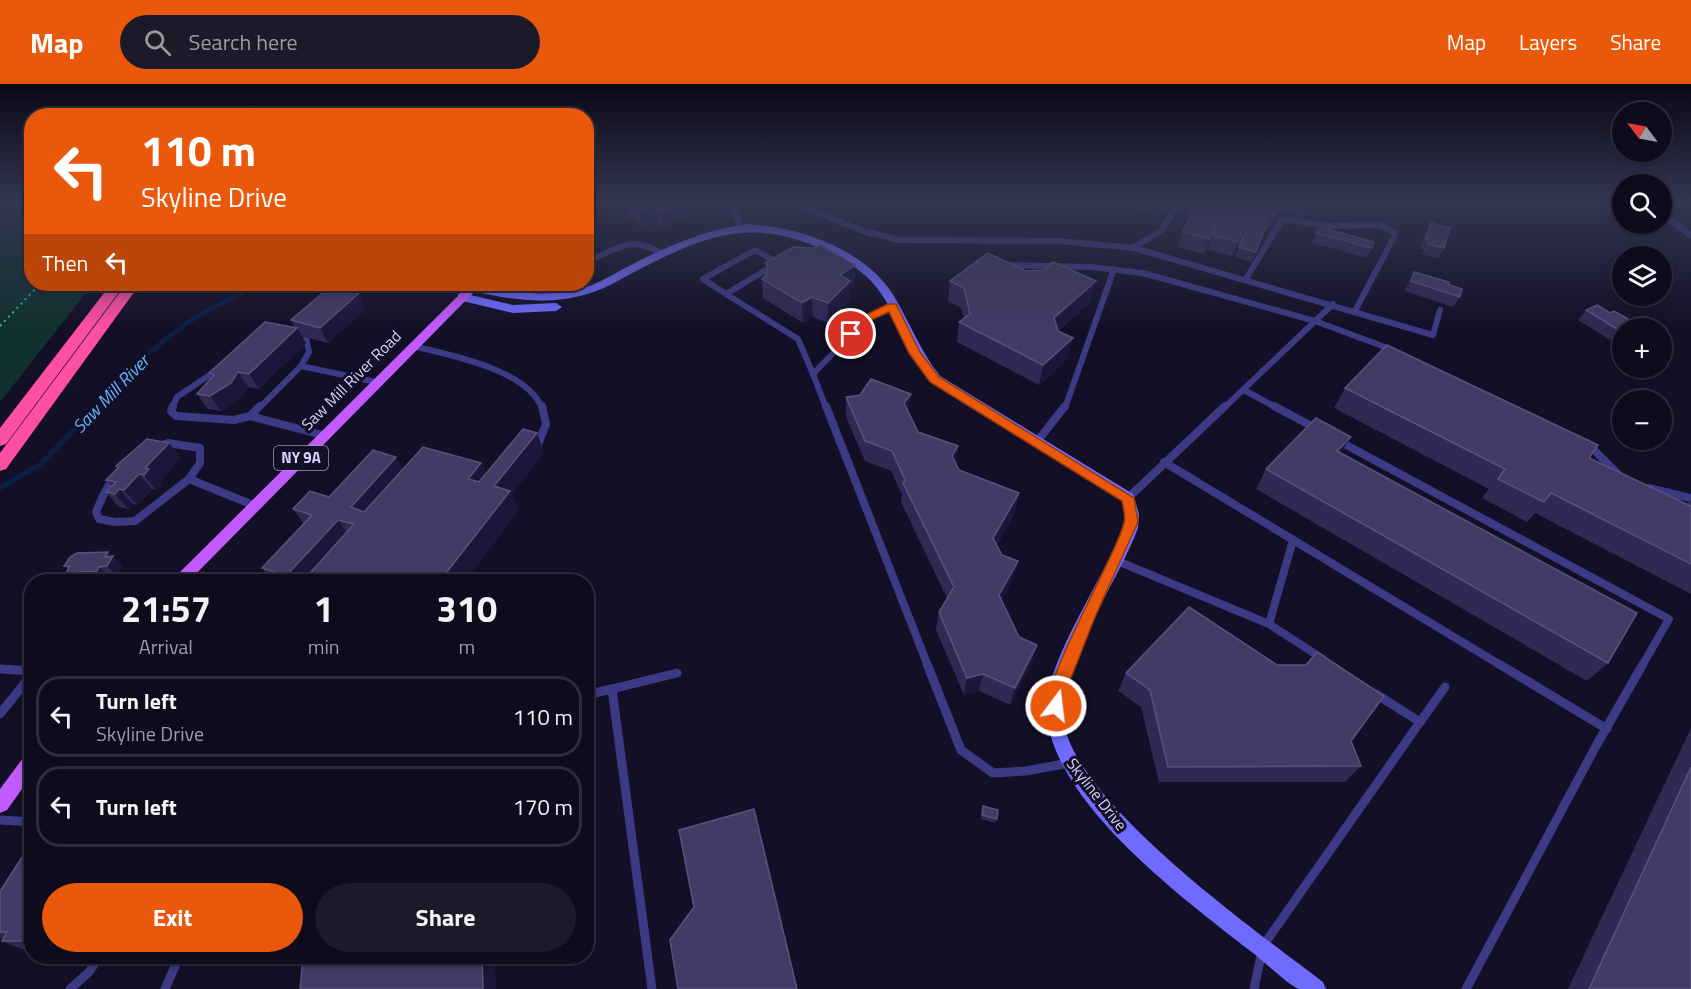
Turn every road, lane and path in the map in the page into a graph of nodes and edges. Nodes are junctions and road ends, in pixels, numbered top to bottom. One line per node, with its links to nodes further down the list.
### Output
1 (627, 244): 11 (lane)
2 (646, 244): 10 (lane)
3 (684, 244): 10 (street)
4 (817, 244): 28 (street)
5 (1093, 244): 9 (lane)
6 (1135, 244): 9 (lane)
7 (1267, 244): 14 (lane)
8 (1391, 244): 30 (lane)
9 (1132, 248): 14 (lane)
10 (662, 254): 15 (street)
11 (594, 259)
12 (994, 265): 13 (lane)
13 (1114, 268): 31 (lane); 45 (lane)
14 (1246, 279): 27 (lane)
15 (594, 288)
16 (33, 291): 32 (path)
17 (113, 291): 43 (highway)
18 (128, 291): 48 (highway)
19 (347, 291): 26 (lane)
20 (468, 291): 25 (main road, Saw Mill River Road / NY 9A)
21 (501, 291): 22 (street)
22 (582, 291)
23 (591, 291): 25 (street)
24 (726, 294): 24 (lane); 38 (lane)
25 (462, 297): 34 (main road, Saw Mill River Road / NY 9A)
26 (333, 299)
27 (1333, 304): 30 (lane); 31 (lane)
28 (892, 306): 38 (lane); 45 (street)
29 (1440, 310): 30 (lane)
30 (1355, 311)
31 (1315, 321): 35 (lane); 40 (lane)
32 (0, 326)
33 (304, 332): 36 (lane)
34 (413, 346): 39 (main road, Saw Mill River Road / NY 9A); 46 (lane)
35 (1405, 356)
36 (301, 366): 39 (lane); 41 (lane)
37 (221, 367): 41 (lane)
38 (813, 374): 71 (lane)
39 (376, 382): 42 (main road, Saw Mill River Road / NY 9A)
40 (1244, 390): 47 (lane); 70 (lane)
41 (250, 416): 42 (lane)
42 (323, 435): 54 (main road, Saw Mill River Road / NY 9A)
43 (0, 440)
44 (1583, 440): 50 (lane)
45 (1036, 443): 52 (street)
46 (537, 447)
47 (1164, 462): 52 (lane); 55 (lane)
48 (0, 465)
49 (189, 479): 49 (lane); 54 (lane)
50 (1628, 481)
51 (1643, 487): 53 (lane)
52 (1128, 498): 56 (street, Skyline Drive)
53 (1691, 498)
54 (253, 505): 57 (main road, Saw Mill River Road / NY 9A)
55 (1293, 540): 58 (lane); 70 (lane)
56 (1115, 560): 58 (lane); 71 (street, Skyline Drive)
57 (186, 574)
58 (1269, 624): 59 (lane)
59 (1336, 668)
60 (0, 669): 61 (lane)
61 (24, 671)
62 (677, 674): 66 (lane)
63 (24, 682): 68 (lane)
64 (1364, 686): 69 (lane)
65 (1445, 687): 69 (lane)
66 (612, 689): 67 (lane); 81 (lane)
67 (594, 693)
68 (0, 714)
69 (1420, 722): 76 (lane)
70 (1607, 729): 84 (lane)
71 (1069, 763): 76 (street, Skyline Drive)
72 (24, 771): 73 (main road)
73 (0, 804)
74 (0, 820): 75 (lane)
75 (24, 822)
76 (1263, 946): 82 (lane); 83 (street, Skyline Drive)
77 (94, 964): 79 (lane)
78 (176, 964): 80 (lane)
79 (70, 989)
80 (165, 989)
81 (652, 989)
82 (1254, 989)
83 (1316, 989)
84 (1466, 989)

